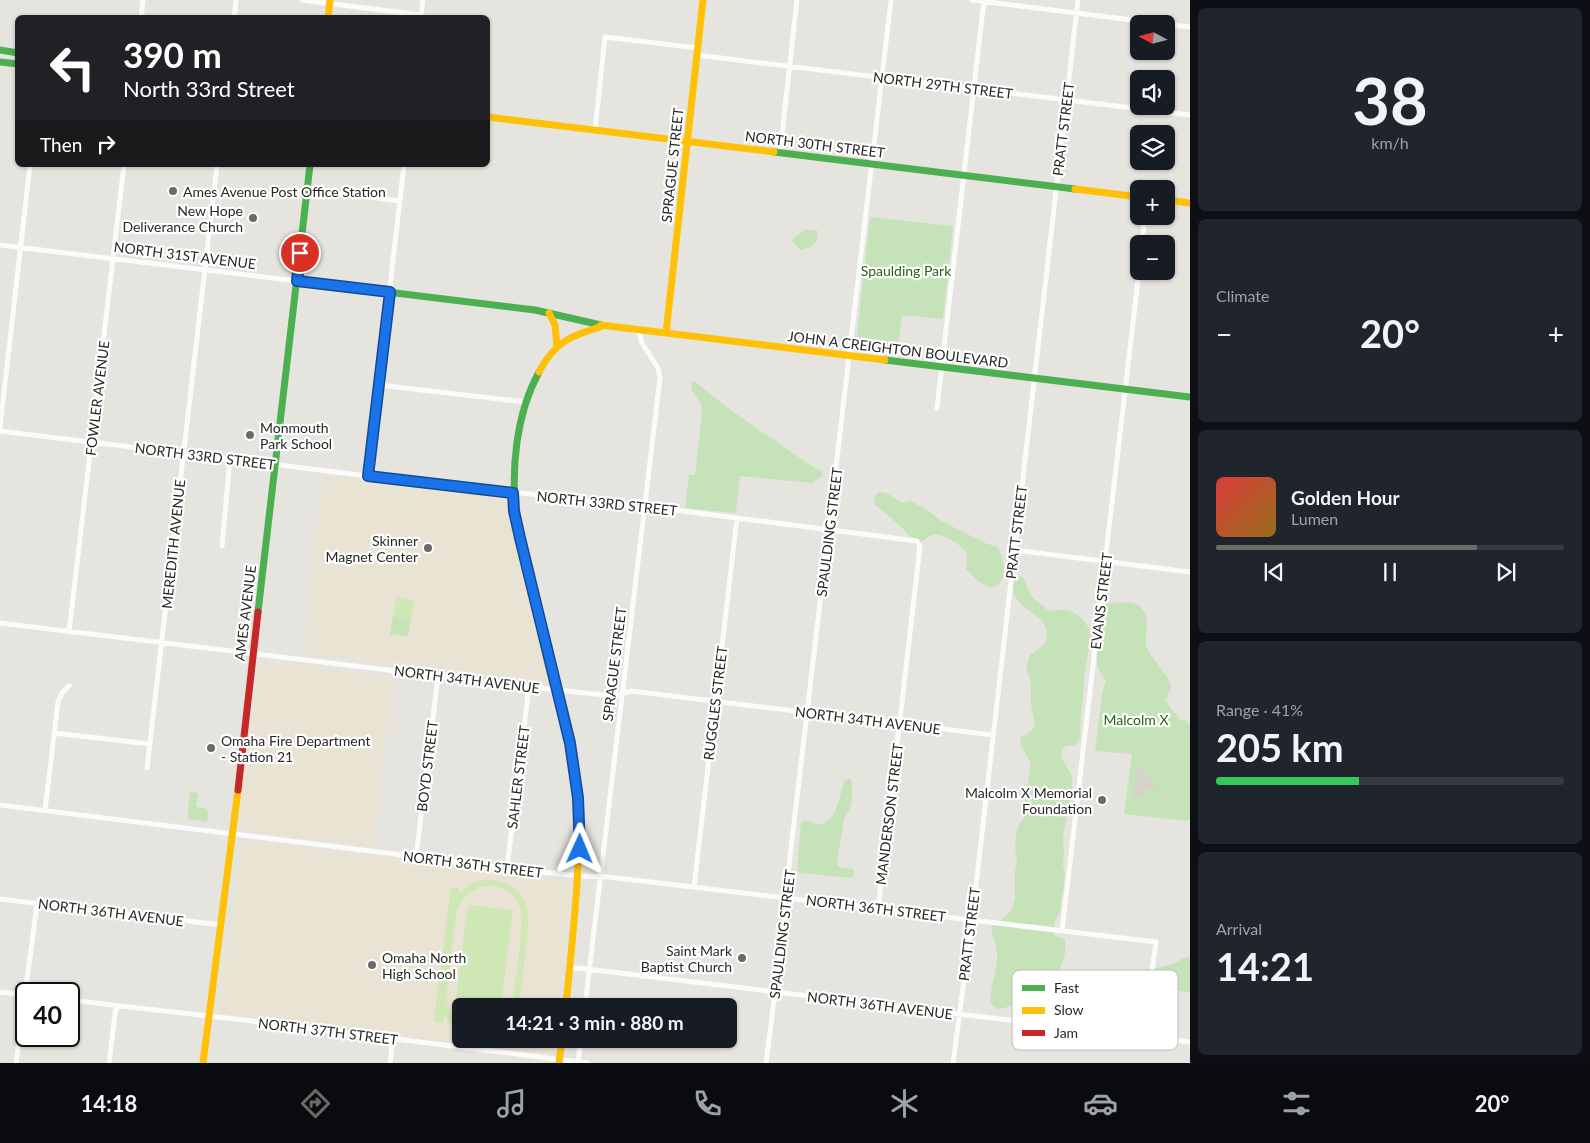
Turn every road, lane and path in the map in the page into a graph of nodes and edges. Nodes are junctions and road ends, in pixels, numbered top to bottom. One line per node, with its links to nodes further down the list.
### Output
1 (143, 0): 13 (street)
2 (236, 0): 14 (street)
3 (302, 0): 11 (street)
4 (423, 0): 17 (street)
5 (703, 0): 23 (street, SPRAGUE STREET)
6 (797, 0): 26 (street)
7 (891, 0): 27 (street, SPAULDING STREET)
8 (972, 0): 10 (street)
9 (1078, 0): 12 (street, PRATT STREET)
10 (984, 1): 12 (street); 28 (street)
11 (330, 2): 15 (street); 16 (street)
12 (1076, 13): 18 (street); 29 (street, PRATT STREET)
13 (141, 15)
14 (234, 15)
15 (328, 15)
16 (414, 15)
17 (421, 15)
18 (1130, 20)
19 (1175, 25): 20 (street)
20 (1190, 27)
21 (0, 50): 22 (street)
22 (15, 52)
23 (697, 52): 26 (street, NORTH 29TH STREET); 32 (street, NORTH 29TH STREET); 33 (street, SPRAGUE STREET)
24 (0, 62): 25 (street)
25 (15, 64)
26 (790, 66): 27 (street, NORTH 29TH STREET); 34 (street)
27 (882, 77): 28 (street, NORTH 29TH STREET); 35 (street, SPAULDING STREET)
28 (974, 88): 29 (street, NORTH 29TH STREET); 41 (street)
29 (1066, 100): 30 (street, NORTH 29TH STREET); 42 (street, PRATT STREET)
30 (1190, 115)
31 (490, 117): 32 (street, NORTH 30TH STREET)
32 (595, 130): 33 (street, NORTH 30TH STREET)
33 (687, 142): 34 (street, NORTH 30TH STREET); 58 (street, SPRAGUE STREET)
34 (780, 153): 35 (street, NORTH 30TH STREET)
35 (872, 164): 41 (street, NORTH 30TH STREET); 60 (street, SPAULDING STREET)
36 (30, 167): 49 (street)
37 (124, 167): 50 (street, FOWLER AVENUE)
38 (217, 167): 51 (street, MEREDITH AVENUE)
39 (310, 167): 43 (street, AMES AVENUE)
40 (404, 167): 45 (street)
41 (964, 175): 42 (street, NORTH 30TH STREET); 61 (street)
42 (1056, 187): 44 (street, NORTH 30TH STREET); 62 (street, PRATT STREET)
43 (307, 189): 45 (street); 53 (street, AMES AVENUE)
44 (1130, 196)
45 (400, 201): 54 (street)
46 (1175, 201): 47 (street)
47 (1190, 203)
48 (0, 244): 49 (street, NORTH 31ST AVENUE)
49 (21, 247): 50 (street, NORTH 31ST AVENUE); 68 (street)
50 (112, 258): 51 (street, NORTH 31ST AVENUE); 70 (street, FOWLER AVENUE)
51 (205, 270): 53 (street, NORTH 31ST AVENUE); 71 (street, MEREDITH AVENUE)
52 (1138, 280): 64 (street, EVANS STREET)
53 (297, 281): 54 (street, NORTH 31ST AVENUE); 73 (street, AMES AVENUE)
54 (390, 292): 55 (street, NORTH 31ST AVENUE); 63 (street)
55 (549, 313): 56 (street, NORTH 31ST AVENUE); 59 (street)
56 (604, 326): 57 (street, JOHN A CREIGHTON BOULEVARD); 59 (street)
57 (638, 330): 58 (street, JOHN A CREIGHTON BOULEVARD); 76 (street, SPRAGUE STREET)
58 (666, 333): 60 (street, JOHN A CREIGHTON BOULEVARD)
59 (558, 346): 66 (street)
60 (849, 356): 61 (street, JOHN A CREIGHTON BOULEVARD); 78 (street, SPAULDING STREET)
61 (942, 367): 62 (street, JOHN A CREIGHTON BOULEVARD); 67 (street)
62 (1034, 378): 64 (street, JOHN A CREIGHTON BOULEVARD); 81 (street, PRATT STREET)
63 (379, 384): 66 (street); 74 (street)
64 (1125, 389): 65 (street, JOHN A CREIGHTON BOULEVARD); 82 (street, EVANS STREET)
65 (1190, 397)
66 (526, 402): 75 (street)
67 (937, 408)
68 (0, 427)
69 (0, 431): 70 (street, NORTH 33RD STREET)
70 (92, 442): 71 (street, NORTH 33RD STREET); 85 (street, FOWLER AVENUE)
71 (183, 454): 72 (street, NORTH 33RD STREET); 86 (street, MEREDITH AVENUE)
72 (230, 459): 73 (street, NORTH 33RD STREET); 80 (street)
73 (275, 464): 74 (street, NORTH 33RD STREET); 87 (street, AMES AVENUE)
74 (368, 476): 75 (street, NORTH 33RD STREET)
75 (513, 493): 76 (street, NORTH 33RD STREET); 91 (street)
76 (644, 508): 77 (street, NORTH 33RD STREET); 92 (street, SPRAGUE STREET)
77 (737, 518): 78 (street, NORTH 33RD STREET); 93 (street, RUGGLES STREET)
78 (829, 530): 79 (street, NORTH 33RD STREET); 94 (street, SPAULDING STREET)
79 (917, 541): 95 (street, MANDERSON STREET)
80 (222, 546)
81 (1014, 550): 82 (street); 97 (street, PRATT STREET)
82 (1106, 562): 83 (street); 114 (street, EVANS STREET)
83 (1190, 572)
84 (0, 623): 85 (street, NORTH 34TH AVENUE)
85 (69, 632): 86 (street, NORTH 34TH AVENUE)
86 (162, 643): 87 (street, NORTH 34TH AVENUE); 98 (street, MEREDITH AVENUE)
87 (253, 654): 88 (street, NORTH 34TH AVENUE); 102 (street, AMES AVENUE)
88 (438, 676): 90 (street, NORTH 34TH AVENUE); 103 (street, BOYD STREET)
89 (69, 686): 96 (street)
90 (529, 686): 91 (street, NORTH 34TH AVENUE); 104 (street, SAHLER STREET)
91 (557, 690): 92 (street, NORTH 34TH AVENUE); 105 (street)
92 (623, 694): 93 (street, NORTH 34TH AVENUE); 106 (street, SPRAGUE STREET)
93 (715, 701): 94 (street, NORTH 34TH AVENUE); 107 (street, RUGGLES STREET)
94 (807, 712): 95 (street, NORTH 34TH AVENUE); 108 (street, SPAULDING STREET)
95 (900, 724): 97 (street, NORTH 34TH AVENUE); 111 (street, MANDERSON STREET)
96 (54, 733): 98 (street); 101 (street)
97 (993, 735): 112 (street, PRATT STREET)
98 (150, 744): 99 (street, MEREDITH AVENUE)
99 (147, 768)
100 (0, 805): 101 (street, NORTH 36TH STREET)
101 (45, 810): 102 (street, NORTH 36TH STREET)
102 (233, 834): 103 (street, NORTH 36TH STREET); 113 (street, AMES AVENUE)
103 (416, 857): 104 (street, NORTH 36TH STREET)
104 (507, 868): 105 (street, NORTH 36TH STREET)
105 (579, 876): 106 (street, NORTH 36TH STREET); 115 (street)
106 (601, 877): 107 (street, NORTH 36TH STREET); 116 (street, SPRAGUE STREET)
107 (694, 887): 108 (street, NORTH 36TH STREET)
108 (786, 898): 111 (street, NORTH 36TH STREET); 120 (street, SPAULDING STREET)
109 (0, 899): 110 (street, NORTH 36TH AVENUE)
110 (36, 904): 113 (street, NORTH 36TH AVENUE); 118 (street)
111 (878, 908): 112 (street, NORTH 36TH STREET)
112 (972, 920): 114 (street, NORTH 36TH STREET); 126 (street, PRATT STREET)
113 (222, 925): 127 (street, AMES AVENUE)
114 (1062, 931): 117 (street, NORTH 36TH STREET)
115 (570, 967): 116 (street, NORTH 36TH AVENUE); 122 (street)
116 (590, 969): 120 (street, NORTH 36TH AVENUE); 123 (street, SPRAGUE STREET)
117 (1152, 970)
118 (27, 982)
119 (0, 992): 121 (street)
120 (775, 992): 126 (street, NORTH 36TH AVENUE); 140 (street, SPAULDING STREET)
121 (15, 994)
122 (567, 998)
123 (586, 998)
124 (80, 1001): 125 (street, NORTH 37TH STREET)
125 (116, 1006): 127 (street, NORTH 37TH STREET); 136 (street)
126 (960, 1015): 128 (street, NORTH 36TH AVENUE); 141 (street, PRATT STREET)
127 (209, 1016): 129 (street, NORTH 37TH STREET); 137 (street, AMES AVENUE)
128 (1012, 1021)
129 (393, 1039): 133 (street, NORTH 37TH STREET); 138 (street)
130 (18, 1047): 135 (street)
131 (561, 1048): 133 (street)
132 (580, 1048): 134 (street)
133 (559, 1061): 134 (street, NORTH 37TH STREET)
134 (578, 1062): 139 (street, NORTH 37TH STREET)
135 (16, 1063)
136 (109, 1063)
137 (203, 1063)
138 (390, 1063)
139 (587, 1063)
140 (766, 1063)
141 (953, 1063)

